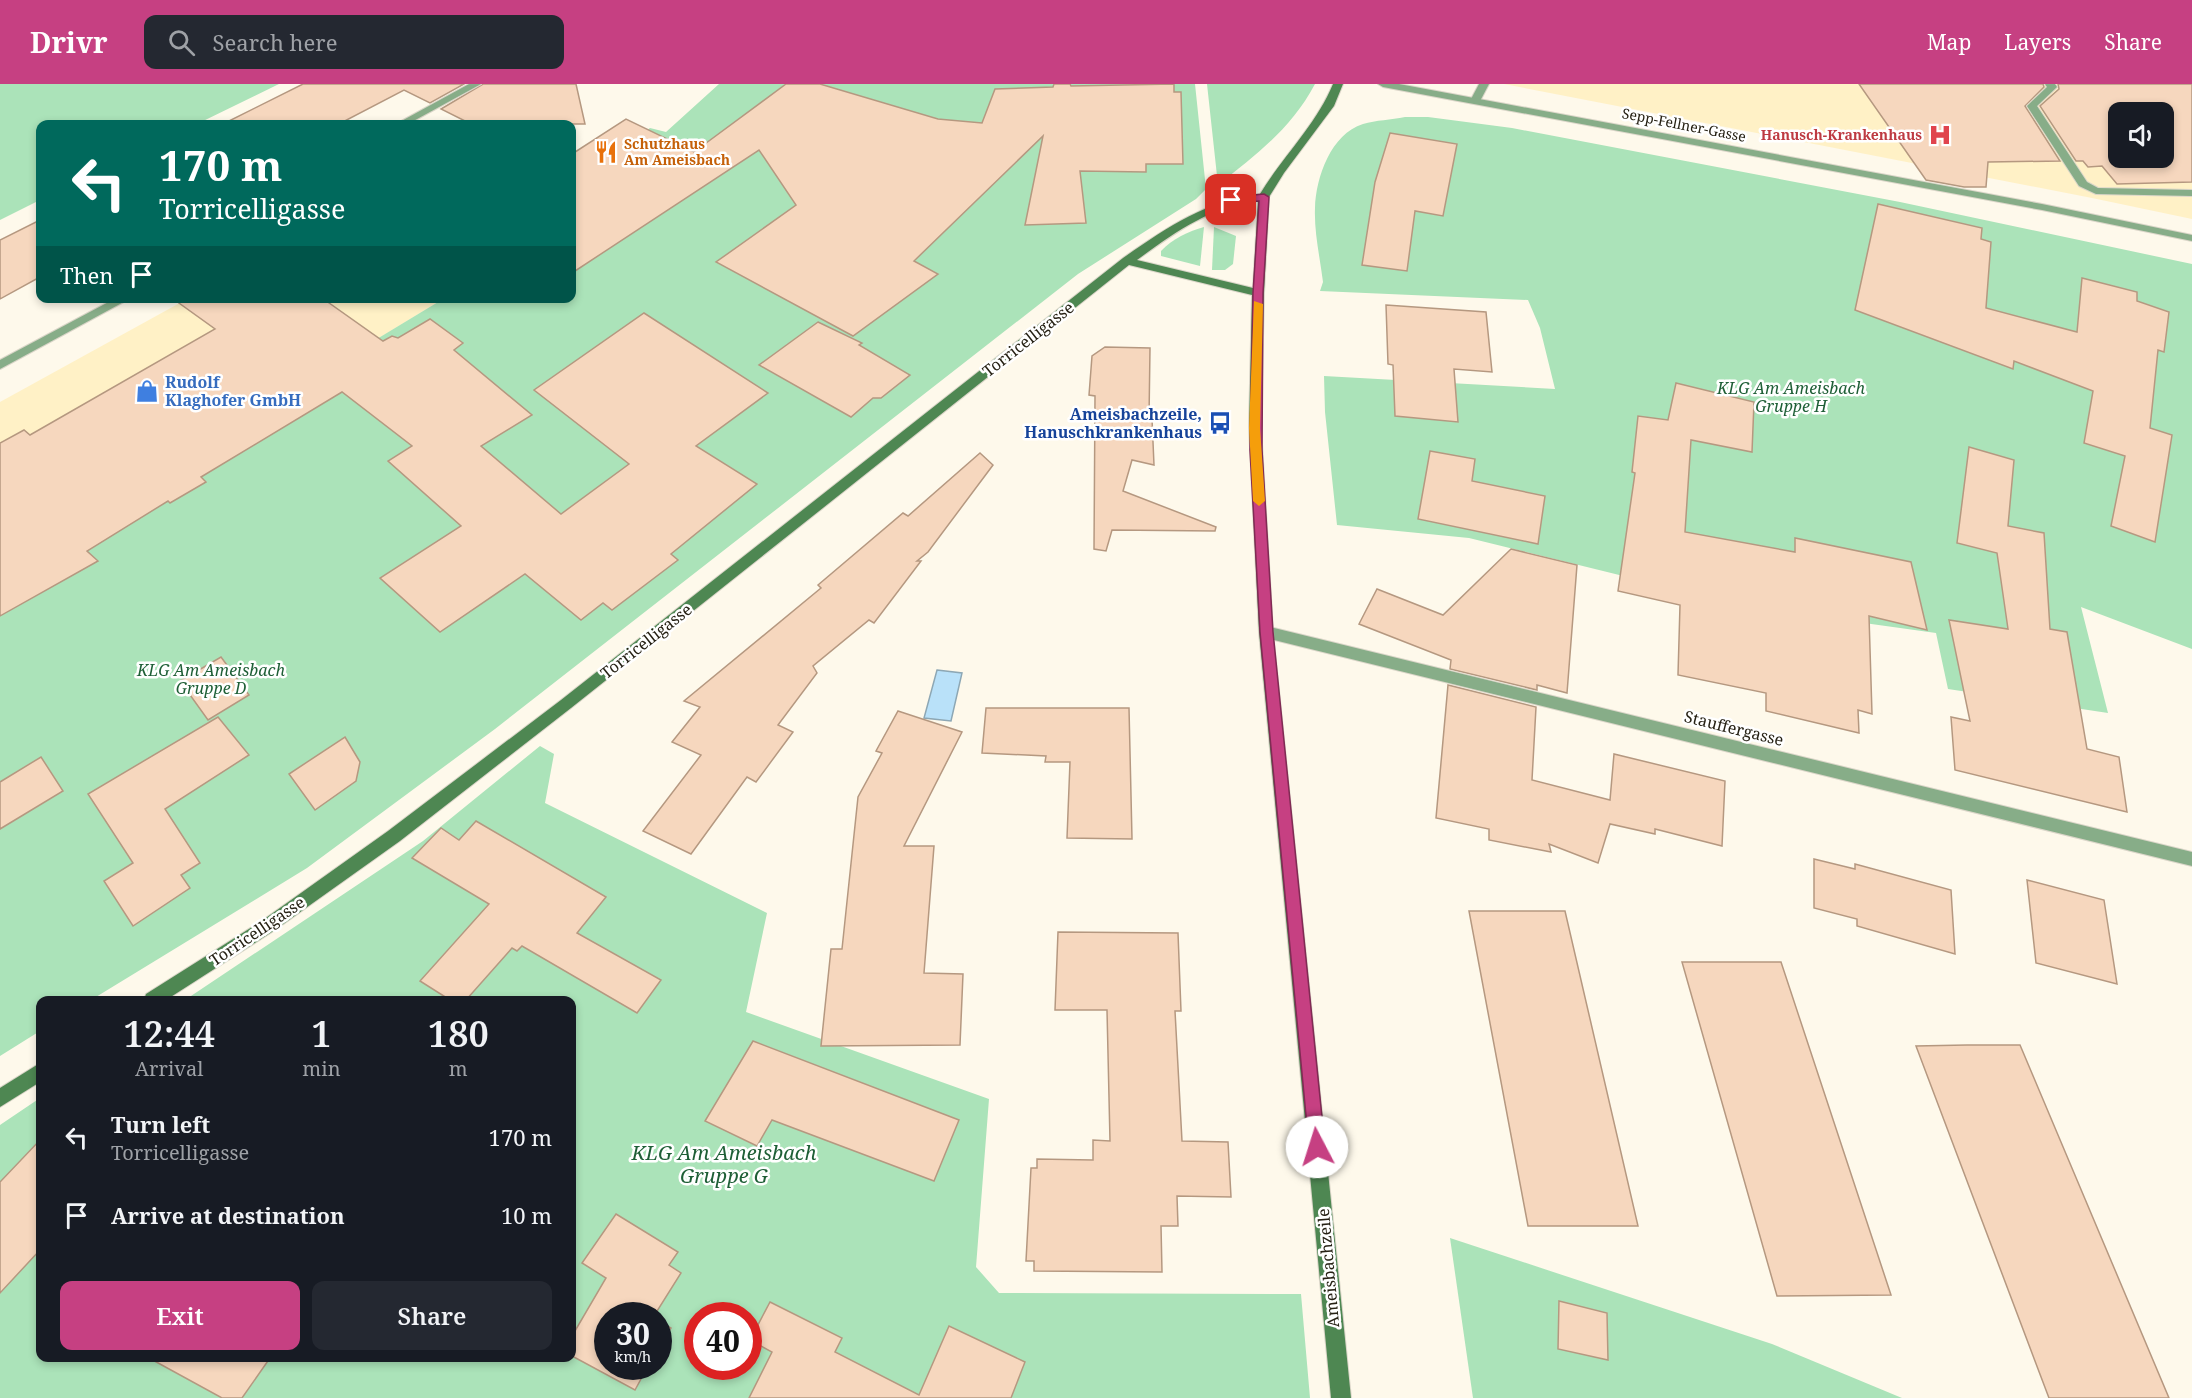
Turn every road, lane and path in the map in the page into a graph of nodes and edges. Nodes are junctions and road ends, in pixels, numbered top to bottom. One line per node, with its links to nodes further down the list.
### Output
1 (476, 84): 7 (street)
2 (1338, 84): 9 (street, Ameisbachzeile)
3 (1383, 84): 6 (street, Sepp-Fellner-Gasse)
4 (1484, 84): 6 (street)
5 (2050, 84): 8 (street)
6 (1475, 101): 10 (street, Sepp-Fellner-Gasse)
7 (408, 120)
8 (2192, 193)
9 (1264, 197): 11 (street, Torricelligasse); 12 (street, Ameisbachzeile)
10 (2192, 238)
11 (1127, 261): 12 (street); 17 (street, Torricelligasse)
12 (1258, 293): 15 (street, Ameisbachzeile)
13 (117, 303): 14 (street)
14 (0, 365)
15 (1266, 632): 16 (street, Stauffergasse); 20 (street, Ameisbachzeile)
16 (2192, 860)
17 (158, 996)
18 (36, 1075): 19 (street)
19 (0, 1098)
20 (1341, 1398)

